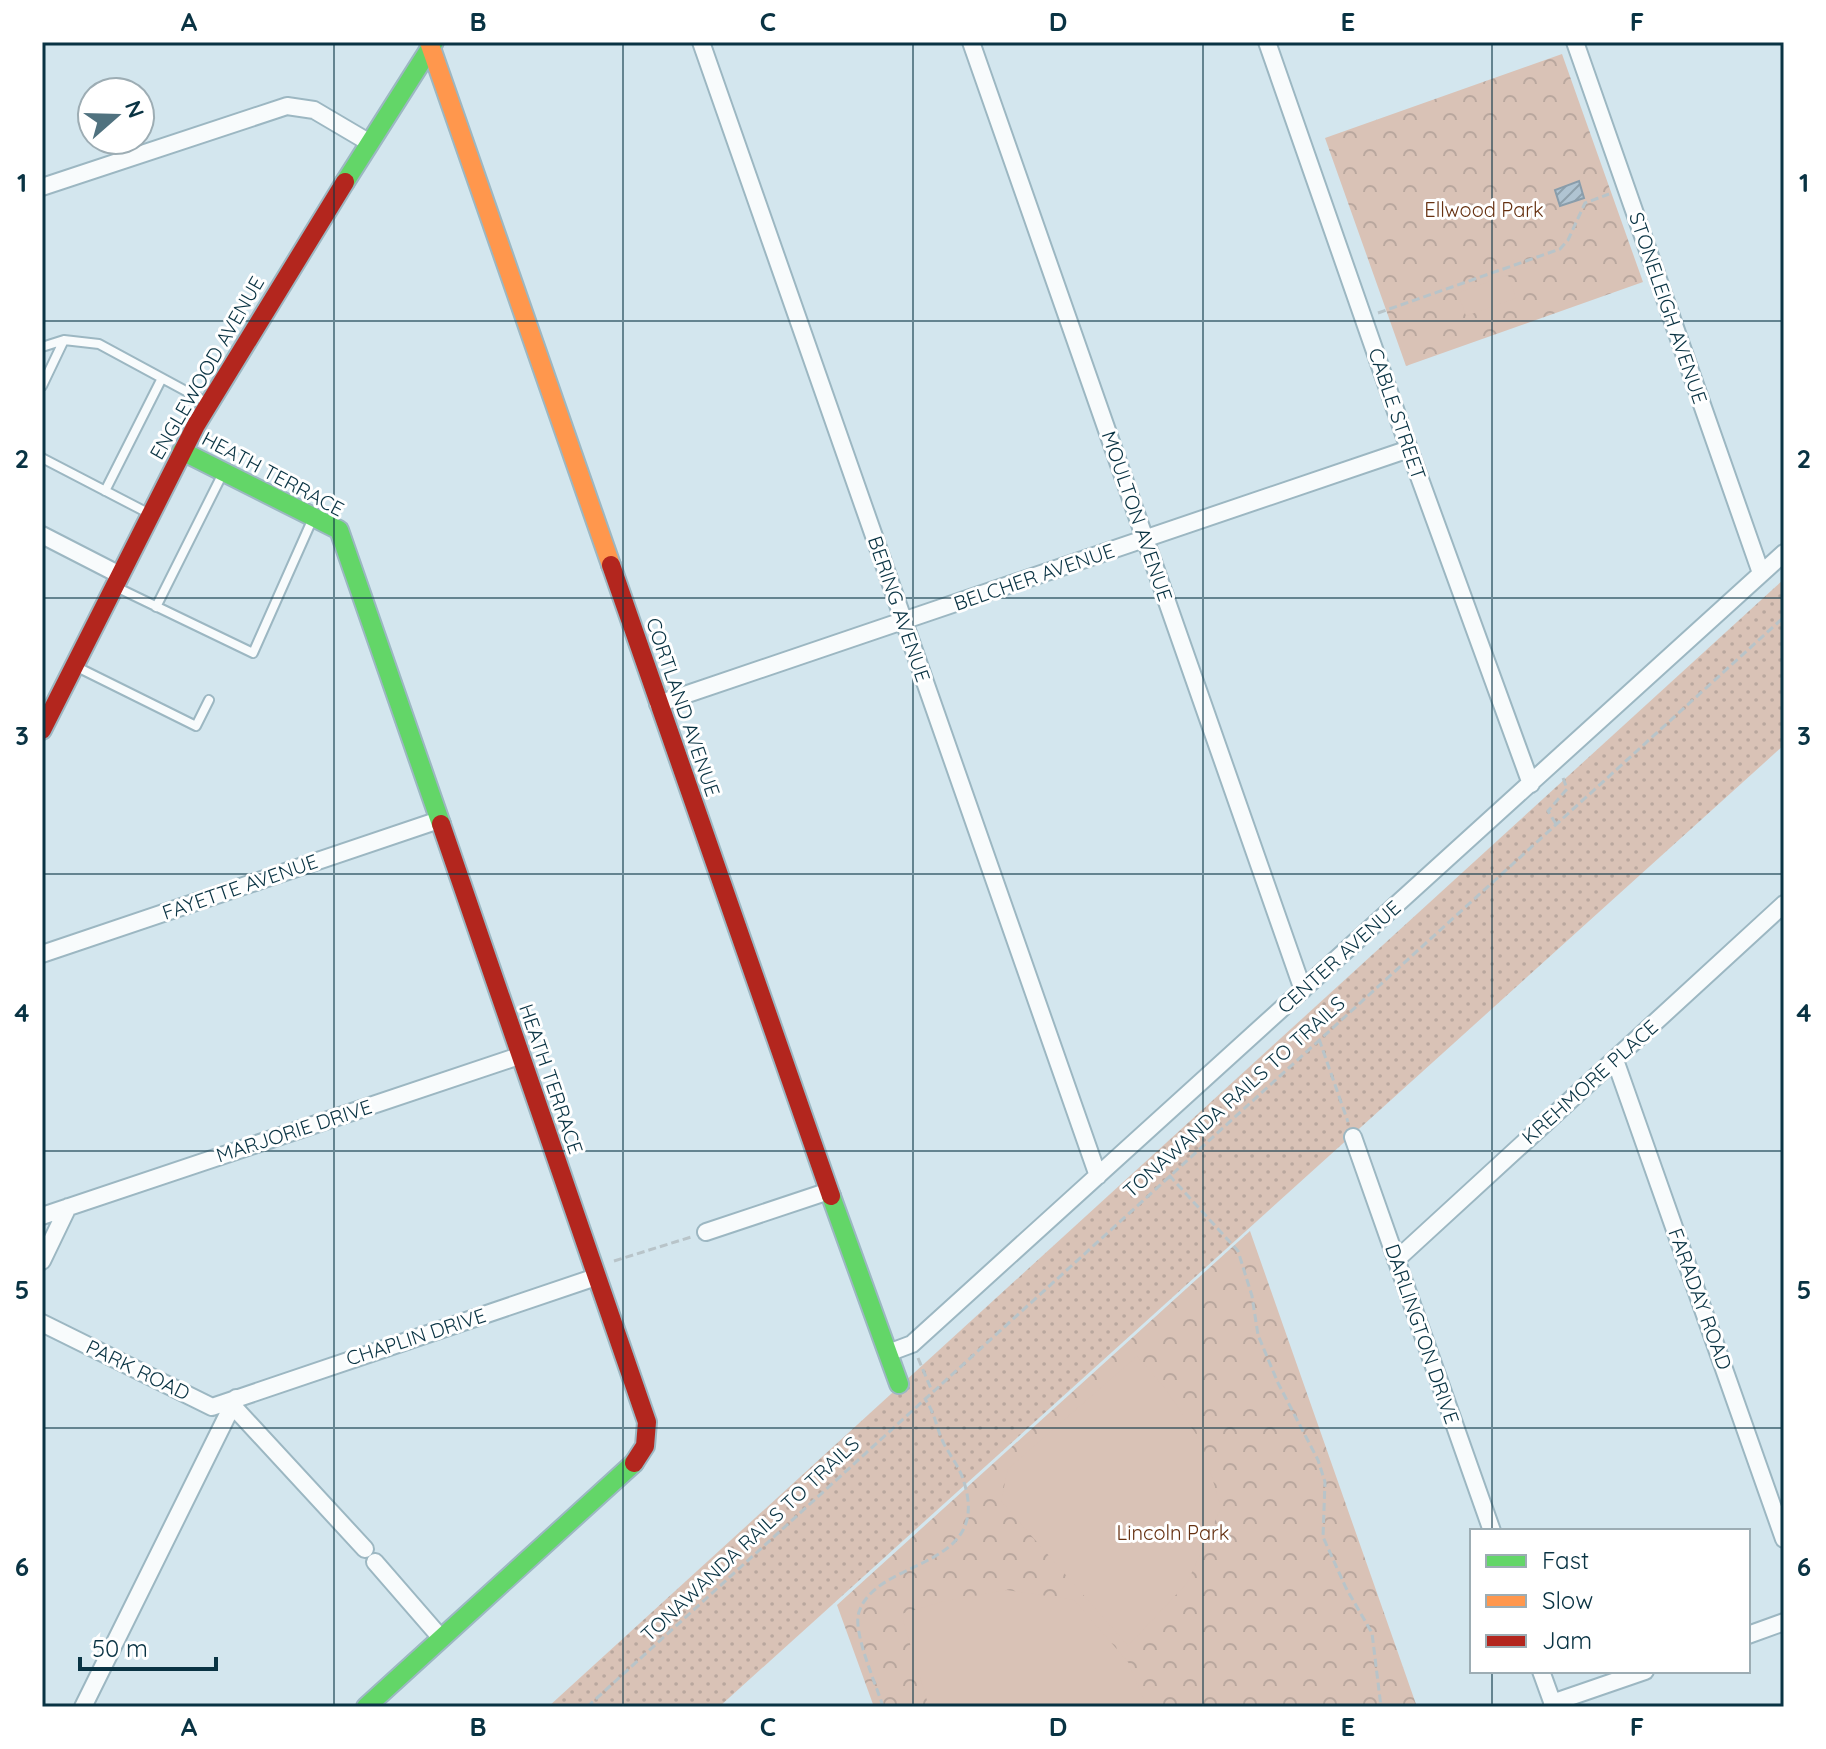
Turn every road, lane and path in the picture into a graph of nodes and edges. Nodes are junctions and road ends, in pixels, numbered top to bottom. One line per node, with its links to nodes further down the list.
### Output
1 (701, 42): 29 (street, BERING AVENUE)
2 (971, 42): 23 (street, MOULTON AVENUE)
3 (1267, 42): 15 (street, CABLE STREET)
4 (1575, 42): 25 (street, STONELEIGH AVENUE)
5 (431, 44): 6 (street, ENGLEWOOD AVENUE); 32 (street, CORTLAND AVENUE)
6 (370, 143): 7 (street); 14 (street, ENGLEWOOD AVENUE)
7 (42, 187)
8 (1617, 191): 9 (path)
9 (1377, 314)
10 (64, 340): 11 (lane); 12 (lane); 13 (lane)
11 (42, 347)
12 (162, 378): 14 (lane); 19 (lane)
13 (42, 386)
14 (209, 404): 16 (street, ENGLEWOOD AVENUE)
15 (1409, 449): 23 (street, BELCHER AVENUE); 35 (street, CABLE STREET)
16 (182, 451): 18 (street, HEATH TERRACE); 20 (street, ENGLEWOOD AVENUE)
17 (42, 458): 19 (lane)
18 (223, 472): 21 (street, HEATH TERRACE); 27 (lane)
19 (105, 491): 20 (lane)
20 (151, 514): 26 (street, ENGLEWOOD AVENUE)
21 (314, 517): 27 (lane); 36 (street, HEATH TERRACE)
22 (42, 535): 26 (street)
23 (1145, 540): 29 (street, BELCHER AVENUE); 40 (street, MOULTON AVENUE)
24 (1784, 553): 25 (street, CENTER AVENUE)
25 (1761, 573): 35 (street, CENTER AVENUE)
26 (117, 581): 27 (lane); 30 (street, ENGLEWOOD AVENUE)
27 (156, 607)
28 (1784, 617): 37 (path, TONAWANDA RAILS TO TRAILS)
29 (903, 621): 32 (street, BELCHER AVENUE); 46 (street, BERING AVENUE)
30 (74, 666): 31 (lane); 33 (street, ENGLEWOOD AVENUE)
31 (209, 700)
32 (658, 704): 47 (street, CORTLAND AVENUE)
33 (42, 730)
34 (1559, 772): 37 (path)
35 (1531, 784): 40 (street, CENTER AVENUE)
36 (439, 820): 39 (street, FAYETTE AVENUE); 42 (street, HEATH TERRACE)
37 (1556, 824): 41 (path, TONAWANDA RAILS TO TRAILS)
38 (1784, 904): 43 (street, KREHMORE PLACE)
39 (42, 954)
40 (1303, 990): 46 (street, CENTER AVENUE)
41 (1319, 1039): 44 (path); 45 (path, TONAWANDA RAILS TO TRAILS)
42 (519, 1056): 48 (street, MARJORIE DRIVE); 53 (street, HEATH TERRACE)
43 (1615, 1060): 51 (street, KREHMORE PLACE); 62 (street, FARADAY ROAD)
44 (1353, 1137): 51 (street, DARLINGTON DRIVE)
45 (1169, 1175): 58 (path, TONAWANDA RAILS TO TRAILS); 73 (path)
46 (1098, 1176): 55 (street, CENTER AVENUE)
47 (829, 1191): 50 (street); 55 (street, CORTLAND AVENUE)
48 (68, 1207): 49 (street, MARJORIE DRIVE); 52 (street)
49 (42, 1216)
50 (706, 1232): 53 (path)
51 (1396, 1260): 61 (street, DARLINGTON DRIVE)
52 (42, 1261)
53 (594, 1273): 60 (street, CHAPLIN DRIVE); 65 (street, HEATH TERRACE)
54 (42, 1323): 60 (street, PARK ROAD)
55 (888, 1353): 57 (street, CORTLAND AVENUE)
56 (916, 1354): 58 (path)
57 (899, 1384)
58 (932, 1391): 59 (path, TONAWANDA RAILS TO TRAILS)
59 (924, 1398): 71 (path, TONAWANDA RAILS TO TRAILS); 72 (path)
60 (234, 1402): 65 (street); 69 (street)
61 (1491, 1529)
62 (1784, 1539)
63 (1784, 1622): 64 (street)
64 (1750, 1634)
65 (441, 1638): 70 (street, HEATH TERRACE)
66 (1542, 1673): 68 (street)
67 (1640, 1673): 68 (street)
68 (1553, 1705)
69 (83, 1707)
70 (366, 1707)
71 (587, 1707)
72 (883, 1707)
73 (1381, 1707)

